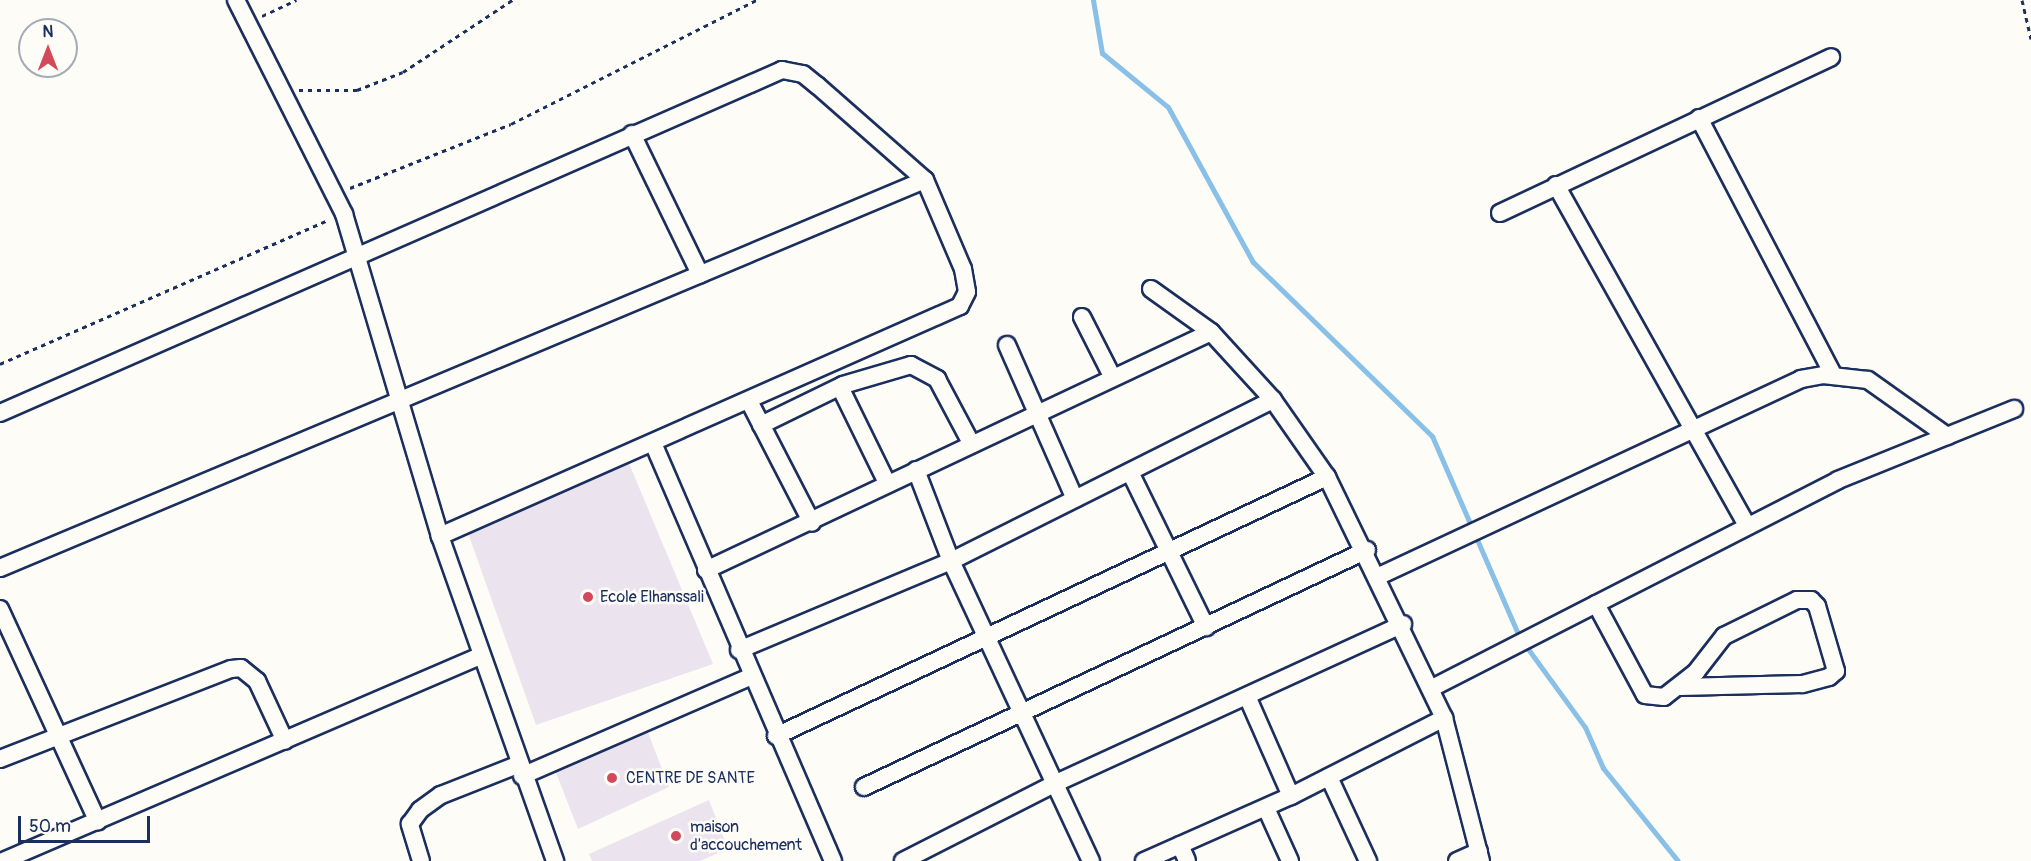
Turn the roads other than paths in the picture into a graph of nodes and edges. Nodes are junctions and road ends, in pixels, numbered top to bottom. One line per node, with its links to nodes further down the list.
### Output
1 (236, 0): 8 (street)
2 (1831, 57): 3 (street)
3 (1699, 117): 6 (street); 14 (street)
4 (632, 134): 5 (street); 8 (street); 9 (street)
5 (925, 180): 9 (street); 19 (street)
6 (1556, 185): 7 (street); 24 (street)
7 (1500, 213)
8 (359, 256): 17 (street); 21 (street)
9 (699, 274): 17 (street)
10 (1151, 289): 12 (street)
11 (1082, 317): 15 (street)
12 (1211, 332): 15 (street); 18 (street)
13 (1007, 345): 22 (street)
14 (1834, 376): 24 (street); 25 (street)
15 (1113, 378): 22 (street)
16 (840, 387): 23 (street); 26 (street); 31 (street)
17 (401, 399): 35 (street); 39 (street)
18 (1273, 400): 29 (street); 30 (street)
19 (749, 401): 23 (street); 27 (street)
20 (2014, 409): 25 (street)
21 (0, 413)
22 (1040, 413): 26 (street); 32 (street)
23 (761, 425): 33 (street)
24 (1691, 430): 34 (street); 41 (street)
25 (1947, 436): 34 (street)
26 (970, 441): 28 (street)
27 (652, 443): 35 (street); 40 (street)
28 (916, 470): 31 (street); 38 (street)
29 (1130, 472): 32 (street); 37 (street)
30 (1327, 477): 36 (street); 37 (street)
31 (886, 483): 33 (street)
32 (1075, 499): 38 (street)
33 (812, 523): 40 (street)
34 (1747, 526): 42 (street)
35 (440, 536): 48 (street)
36 (1367, 550): 41 (street); 45 (street)
37 (1169, 552): 45 (street); 46 (street)
38 (951, 561): 46 (street); 47 (street)
39 (0, 568)
40 (706, 570): 47 (street)
41 (1379, 576): 44 (street)
42 (1596, 604): 50 (street); 51 (street)
43 (0, 609): 55 (street)
44 (1403, 624): 50 (street); 52 (street)
45 (1206, 627): 53 (street)
46 (987, 636): 53 (street); 56 (street)
47 (739, 650): 49 (street)
48 (480, 656): 57 (street); 59 (street)
49 (752, 676): 56 (street); 59 (street)
50 (1432, 687): 54 (street)
51 (1680, 687): 51 (street)
52 (1247, 696): 61 (street); 63 (street)
53 (1022, 713): 61 (street); 62 (street)
54 (1444, 717): 60 (street); 67 (street)
55 (57, 736): 57 (street); 58 (street); 65 (street)
56 (777, 736): 71 (street)
57 (285, 741): 65 (street)
58 (0, 759)
59 (520, 770): 69 (street); 70 (street)
60 (1329, 777): 63 (street); 77 (street)
61 (1054, 784): 72 (street); 73 (street)
62 (864, 787)
63 (1291, 796): 64 (street)
64 (1266, 808): 66 (street); 76 (street)
65 (98, 822): 68 (street)
66 (1180, 845): 74 (street); 75 (street)
67 (1480, 856): 78 (street)
68 (3, 861)
69 (420, 861)
70 (555, 861)
71 (833, 861)
72 (903, 861)
73 (1091, 861)
74 (1144, 861)
75 (1187, 861)
76 (1290, 861)
77 (1368, 861)
78 (1457, 861)

